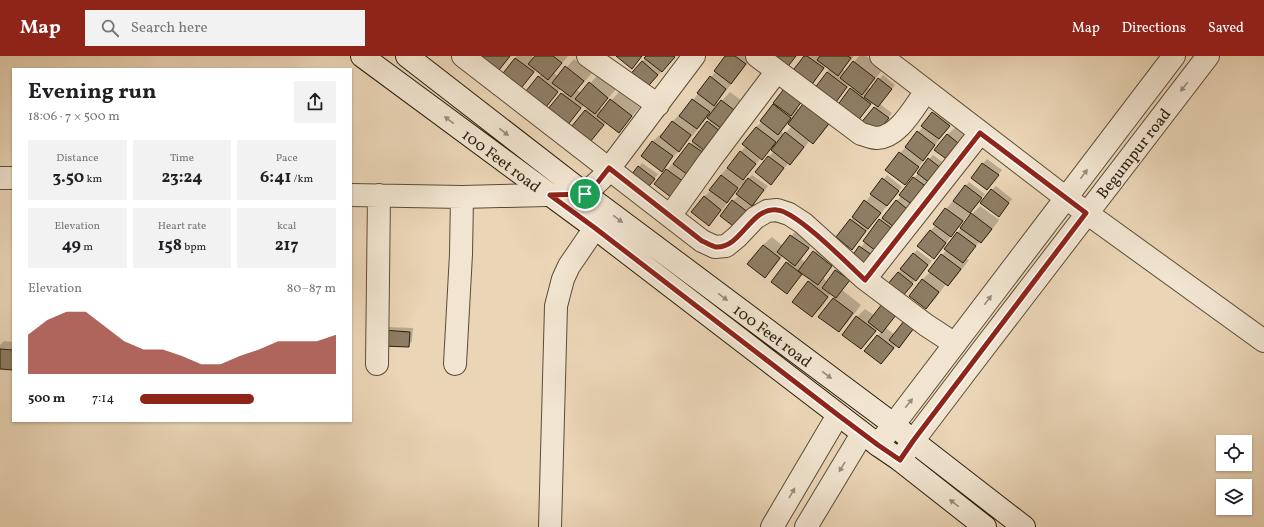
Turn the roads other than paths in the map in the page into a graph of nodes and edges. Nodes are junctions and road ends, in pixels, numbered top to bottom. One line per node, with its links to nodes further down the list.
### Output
1 (362, 56): 20 (street, 100 Feet road, one-way to 1)
2 (407, 56): 17 (street, 100 Feet road, one-way to 17)
3 (463, 56): 14 (street)
4 (694, 56): 12 (street)
5 (757, 56): 10 (street)
6 (881, 56): 11 (street)
7 (1174, 56): 22 (street, Begumpur road, one-way to 7)
8 (1208, 56): 23 (street, Begumpur road, one-way to 23)
9 (597, 58): 12 (street)
10 (777, 71): 11 (street); 24 (street)
11 (926, 91): 13 (street)
12 (658, 105): 14 (street)
13 (980, 133): 22 (street); 26 (street)
14 (609, 168): 17 (street); 24 (street)
15 (0, 178): 16 (street)
16 (12, 178)
17 (585, 194): 20 (street); 32 (street, 100 Feet road, one-way to 32)
18 (352, 195): 19 (street)
19 (379, 195): 21 (street); 29 (street)
20 (550, 195): 21 (street); 25 (street, 100 Feet road)
21 (462, 197): 30 (street)
22 (1066, 198): 23 (street); 28 (street, Begumpur road, one-way to 22)
23 (1086, 213): 27 (street); 34 (street, Begumpur road)
24 (670, 216): 26 (street)
25 (595, 228): 31 (street, 100 Feet road); 36 (street)
26 (865, 280): 28 (street)
27 (1264, 341)
28 (955, 344): 32 (street, Begumpur road, one-way to 28)
29 (377, 364)
30 (455, 364)
31 (838, 415): 33 (street, 100 Feet road); 37 (street, one-way to 31)
32 (893, 424): 33 (street, Begumpur road); 34 (street, 100 Feet road)
33 (870, 440): 35 (street, 100 Feet road); 38 (street, Begumpur road, one-way to 38)
34 (913, 441): 35 (street, Begumpur road); 40 (street, 100 Feet road)
35 (900, 460): 39 (street, 100 Feet road, one-way to 35)
36 (550, 527)
37 (772, 527)
38 (806, 527)
39 (985, 527)
40 (1024, 527)

